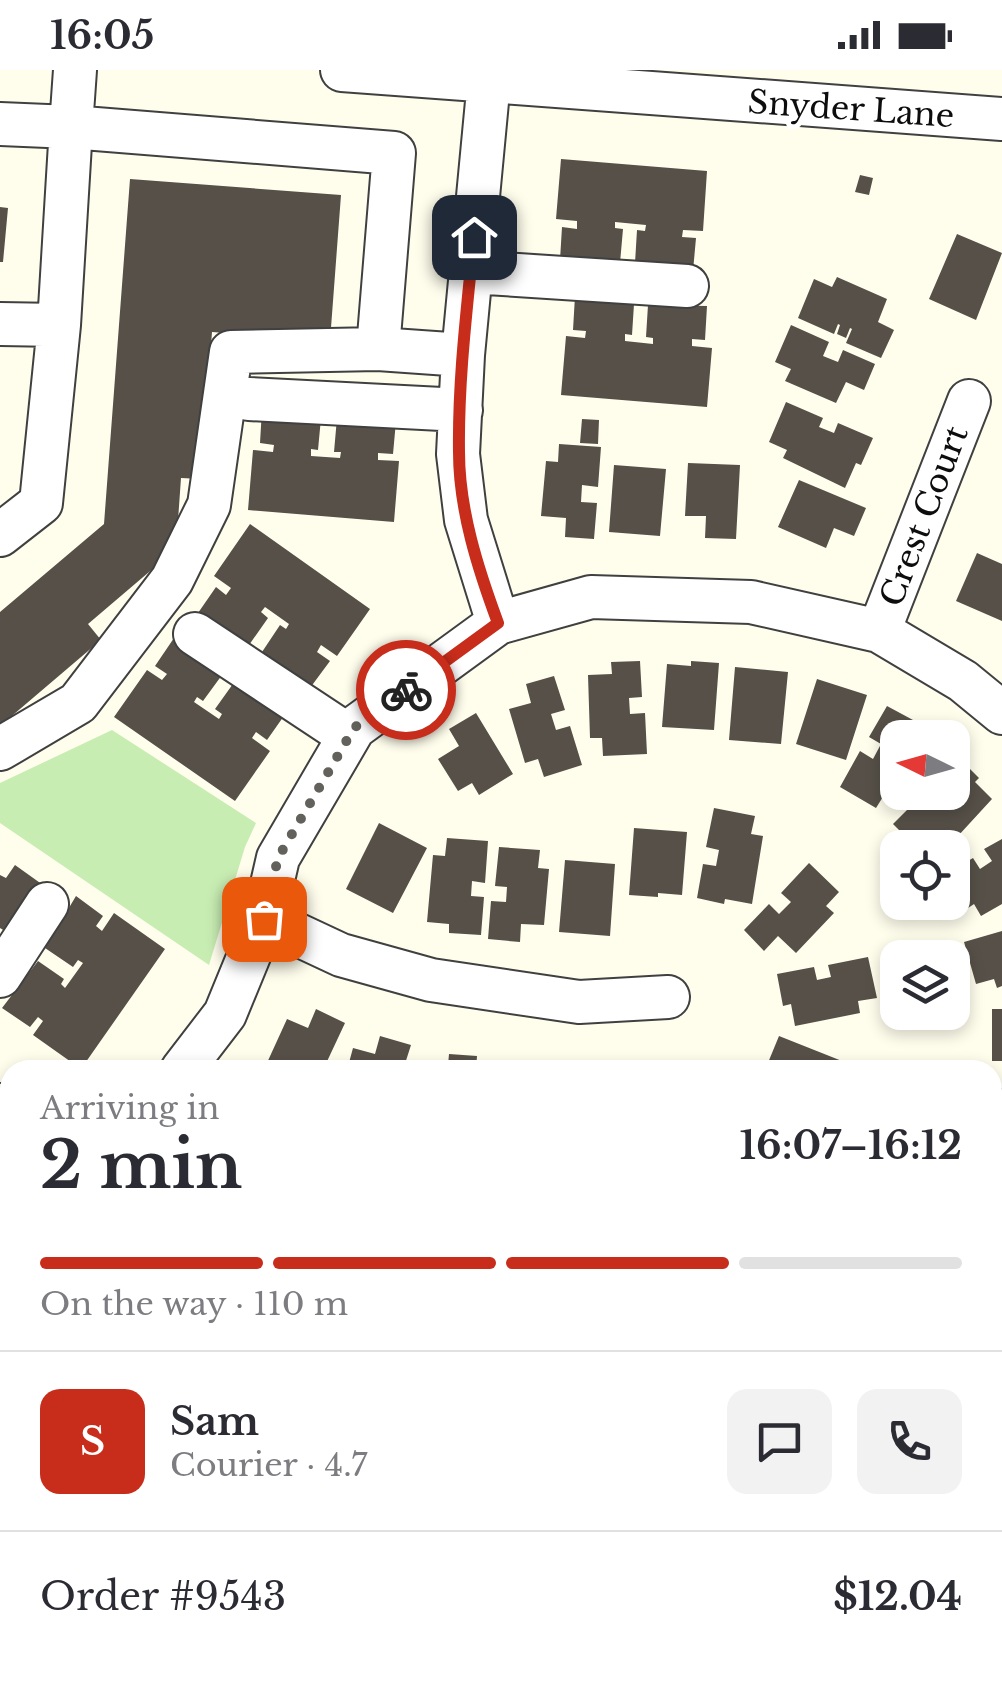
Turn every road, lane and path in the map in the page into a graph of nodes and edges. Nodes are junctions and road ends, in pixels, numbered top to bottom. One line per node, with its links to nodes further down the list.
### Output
1 (75, 70): 6 (street)
2 (342, 70): 3 (street, Snyder Lane)
3 (490, 76): 4 (street, Snyder Lane); 7 (street)
4 (1002, 119)
5 (0, 124): 6 (street)
6 (71, 127): 10 (street); 11 (street)
7 (471, 272): 8 (street); 12 (street)
8 (686, 286)
9 (0, 324): 10 (street)
10 (59, 325): 16 (street)
11 (378, 348): 12 (street); 22 (street)
12 (463, 355): 15 (street)
13 (250, 399): 15 (street)
14 (969, 401): 18 (street, Crest Court)
15 (461, 410): 17 (street)
16 (0, 535)
17 (498, 623): 18 (street); 21 (street)
18 (879, 630): 20 (street)
19 (195, 634): 21 (street)
20 (1002, 713)
21 (349, 736): 24 (street)
22 (0, 749)
23 (47, 904): 25 (street)
24 (264, 919): 26 (street); 27 (street)
25 (0, 976)
26 (668, 997)
27 (190, 1060)

